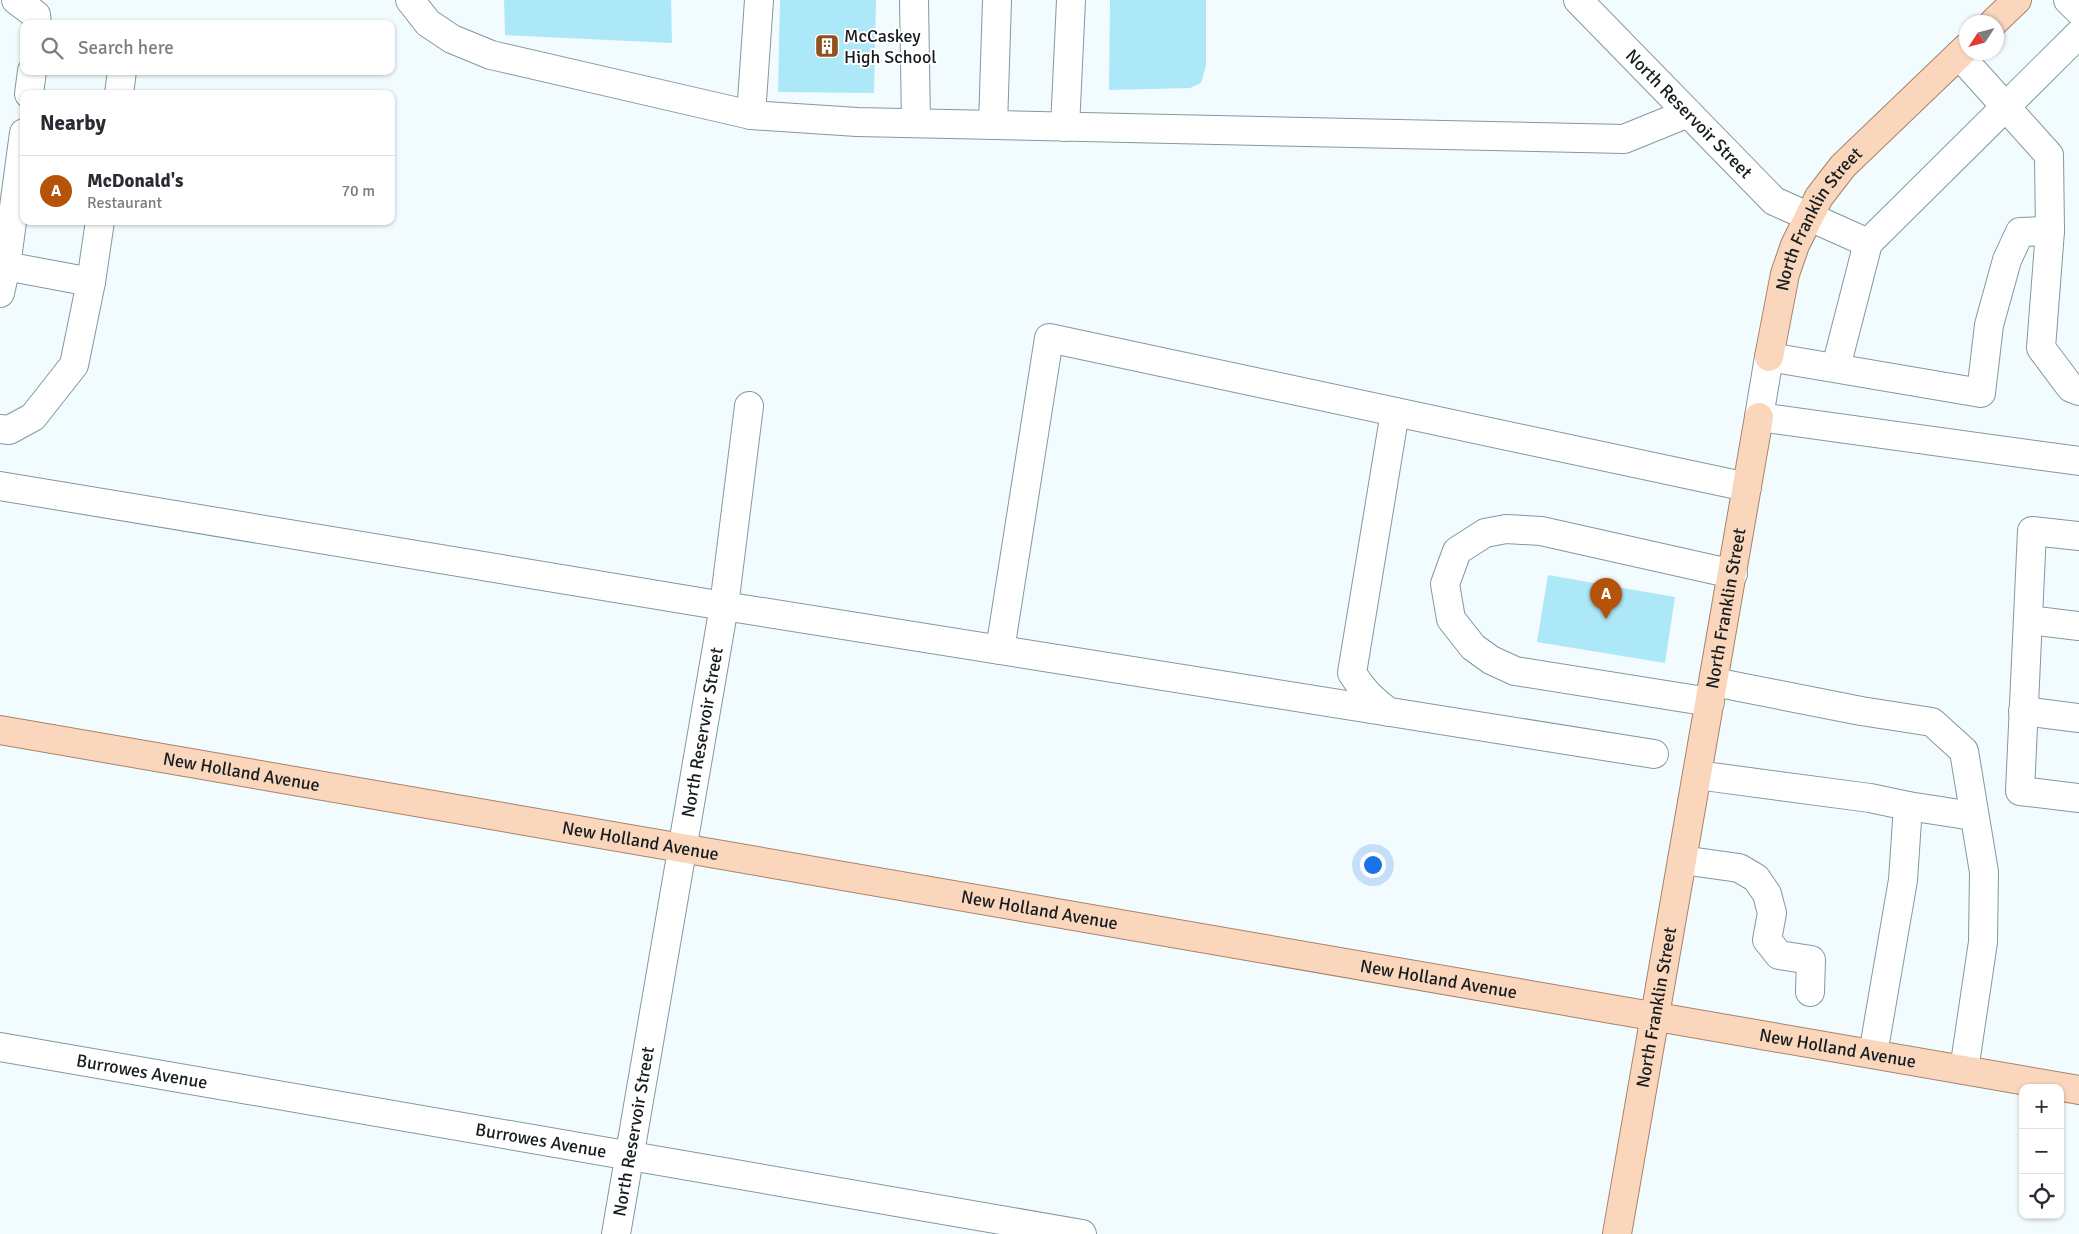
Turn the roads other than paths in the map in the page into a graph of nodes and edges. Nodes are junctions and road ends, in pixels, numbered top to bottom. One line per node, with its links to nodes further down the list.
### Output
1 (16, 0): 12 (street)
2 (410, 0): 22 (street)
3 (760, 0): 22 (street)
4 (914, 0): 23 (street)
5 (997, 0): 24 (street)
6 (1071, 0): 25 (street)
7 (1578, 0): 21 (street, North Reservoir Street)
8 (2017, 0): 11 (main road)
9 (2068, 0): 10 (street)
10 (2079, 11)
11 (2001, 15)
12 (37, 20)
13 (2079, 34): 20 (street)
14 (1959, 56): 27 (main road, North Franklin Street)
15 (1969, 60): 20 (street)
16 (31, 75): 18 (street)
17 (121, 75): 19 (street)
18 (30, 90)
19 (120, 90)
20 (2006, 107): 29 (street); 30 (street)
21 (1688, 113): 25 (street); 27 (street, North Reservoir Street)
22 (751, 115): 23 (street)
23 (916, 123): 24 (street)
24 (994, 125): 25 (street)
25 (1065, 127)
26 (20, 158): 31 (street)
27 (1808, 217): 30 (street, North Reservoir Street); 34 (main road, North Franklin Street)
28 (99, 225): 32 (street)
29 (2050, 231): 35 (street); 36 (street)
30 (1868, 243): 35 (street)
31 (3, 266): 32 (street); 33 (street)
32 (91, 282): 40 (street)
33 (0, 293)
34 (1770, 357): 35 (street); 39 (street, North Franklin Street)
35 (1836, 367)
36 (2079, 391)
37 (749, 406): 46 (street, North Reservoir Street)
38 (1396, 412): 43 (street); 49 (street); 52 (street)
39 (1759, 418): 41 (street); 43 (main road, North Franklin Street)
40 (0, 429)
41 (2079, 461)
42 (0, 486): 46 (street)
43 (1747, 487): 45 (main road, North Franklin Street)
44 (2079, 536): 47 (street)
45 (1733, 574): 50 (main road, North Franklin Street); 50 (street)
46 (724, 606): 49 (street); 60 (street, North Reservoir Street)
47 (2028, 620): 48 (street); 51 (street)
48 (2079, 626)
49 (1000, 650): 52 (street)
50 (1712, 692): 56 (main road, North Franklin Street); 59 (street)
51 (2023, 711): 53 (street); 57 (street)
52 (1389, 712): 55 (street)
53 (2079, 718)
54 (0, 730): 60 (main road, New Holland Avenue)
55 (1654, 754)
56 (1697, 775): 58 (street); 61 (main road, North Franklin Street)
57 (2079, 798)
58 (1908, 806): 59 (street); 65 (street)
59 (1973, 816): 66 (street)
60 (682, 848): 63 (main road, New Holland Avenue); 68 (street, North Reservoir Street)
61 (1682, 860): 62 (street); 63 (main road, North Franklin Street)
62 (1810, 992)
63 (1655, 1016): 65 (main road, New Holland Avenue); 71 (main road, North Franklin Street)
64 (0, 1047): 68 (street, Burrowes Avenue)
65 (1873, 1054): 66 (main road, New Holland Avenue)
66 (1964, 1070): 67 (main road, New Holland Avenue)
67 (2079, 1087)
68 (629, 1156): 69 (street, North Reservoir Street); 70 (street, Burrowes Avenue)
69 (616, 1234)
70 (1082, 1234)
71 (1618, 1234)

